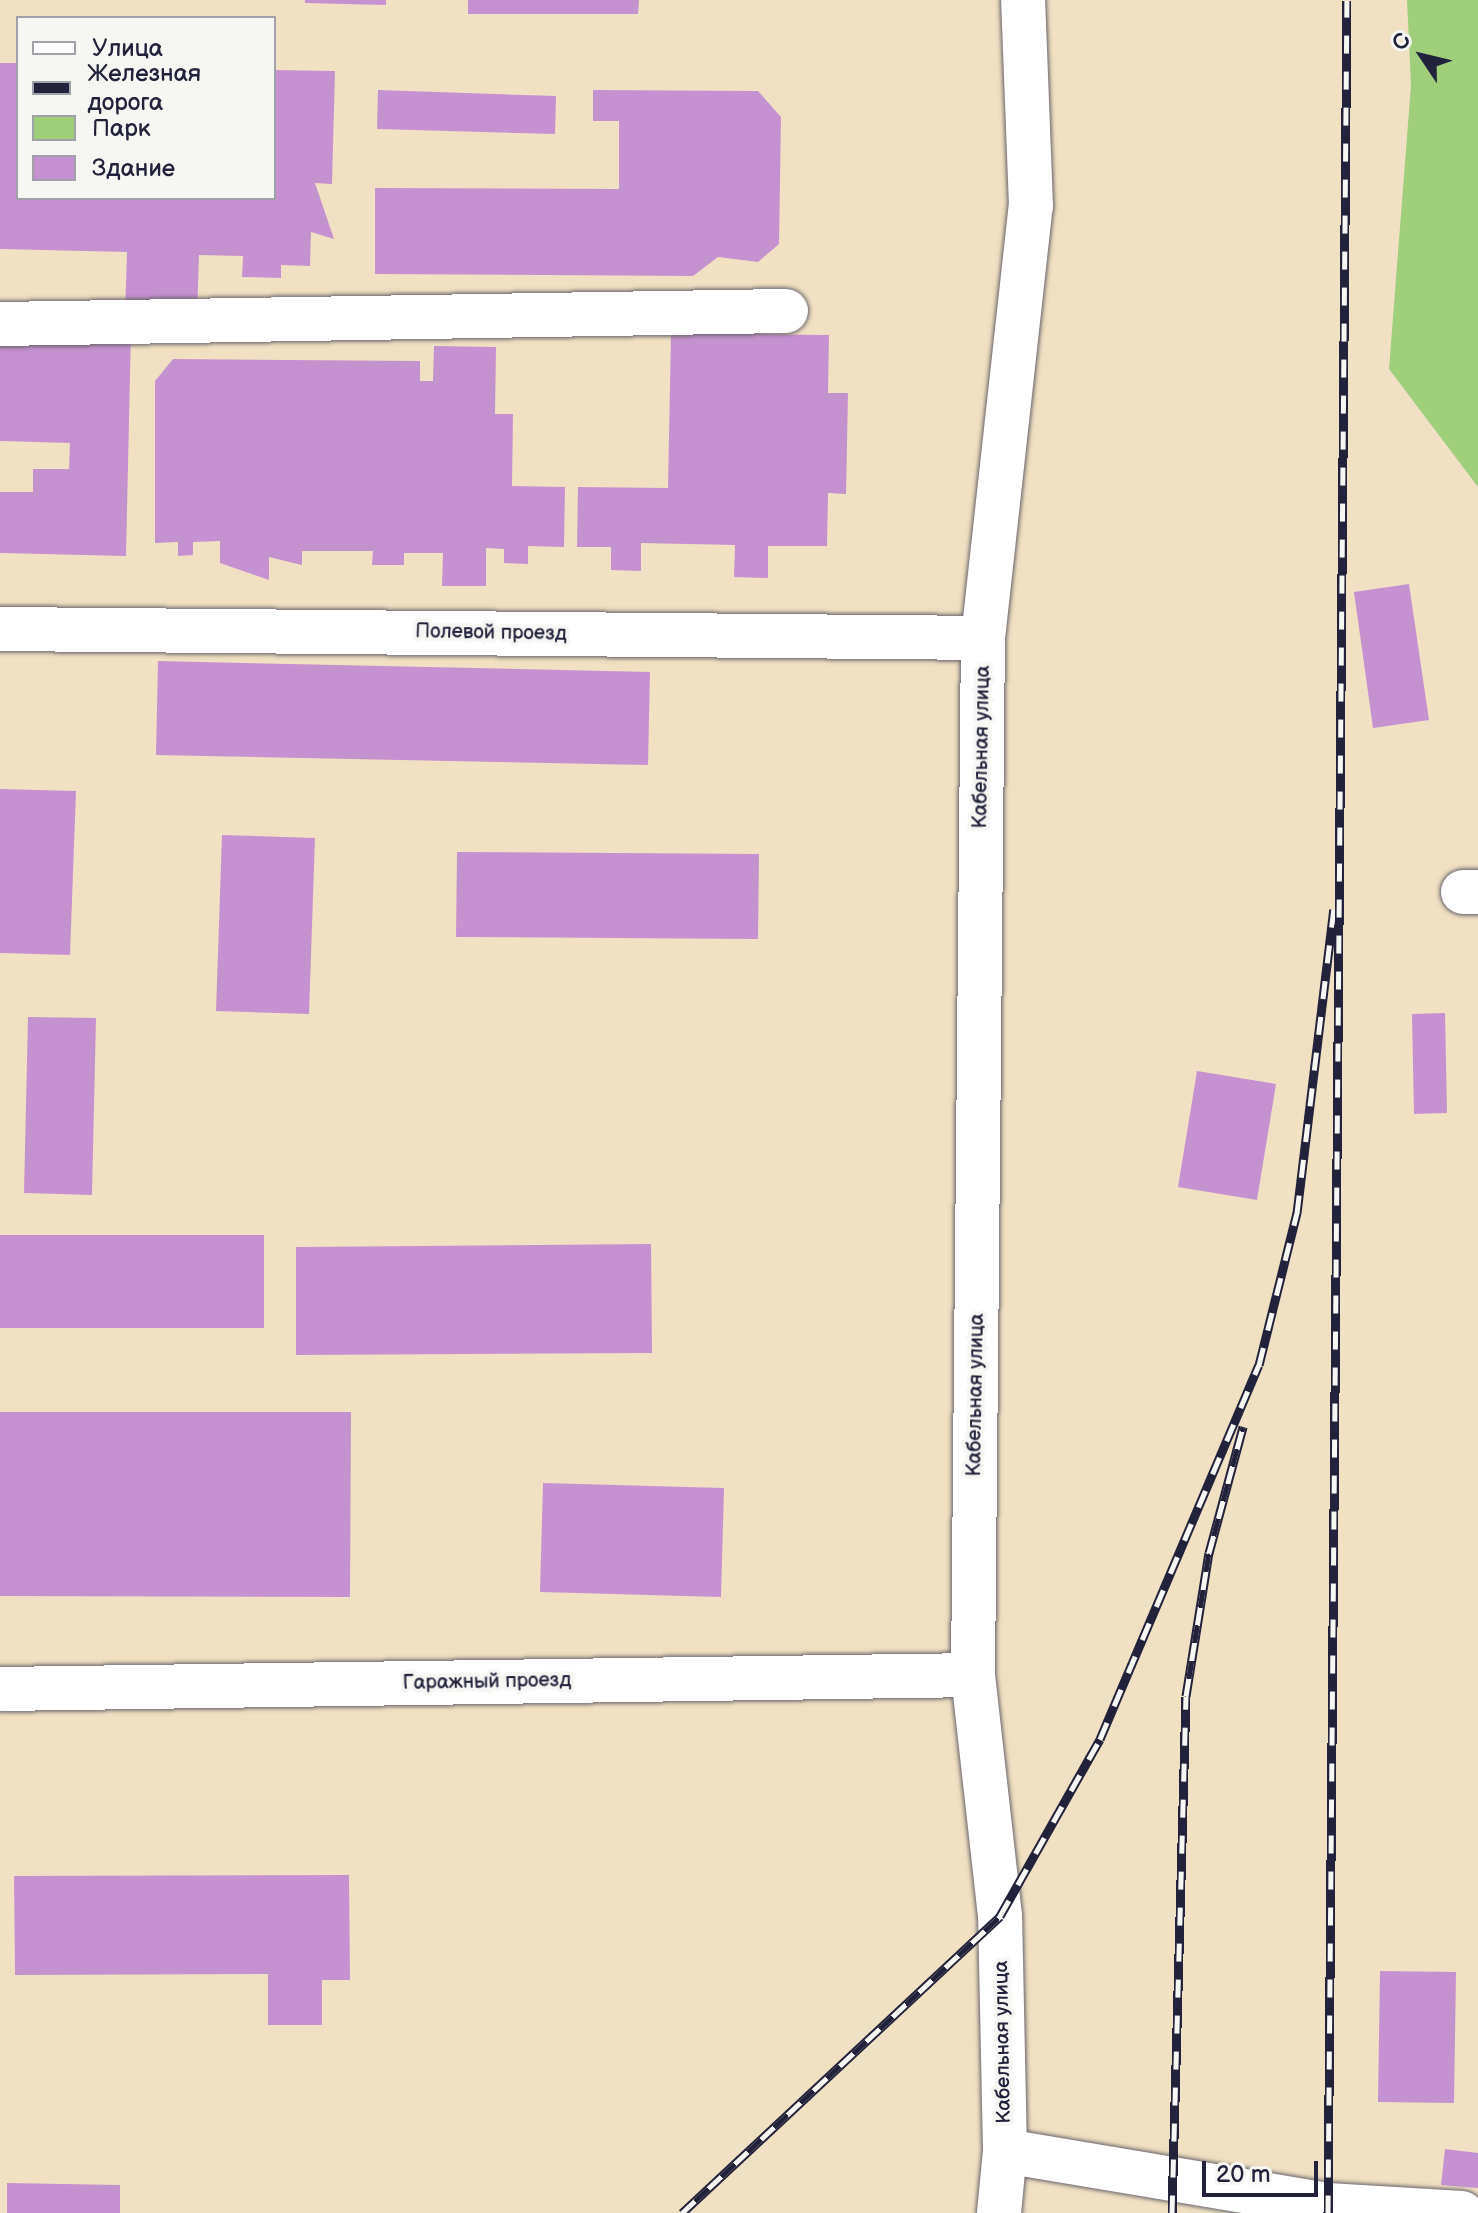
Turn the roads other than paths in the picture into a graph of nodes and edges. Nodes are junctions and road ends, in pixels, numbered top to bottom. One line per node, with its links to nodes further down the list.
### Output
1 (1023, 0): 5 (street, Кабельная улица)
2 (786, 311): 3 (street)
3 (0, 324)
4 (0, 629): 5 (street, Полевой проезд)
5 (983, 638): 6 (street, Кабельная улица)
6 (973, 1675): 7 (street, Гаражный проезд); 8 (street, Кабельная улица)
7 (0, 1689)
8 (1005, 2151): 9 (street, Кабельная улица); 10 (street)
9 (999, 2213)
10 (1462, 2213)

